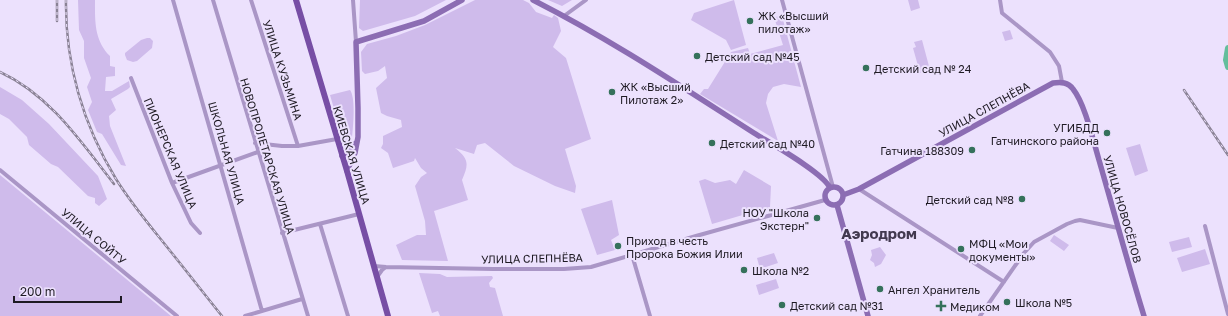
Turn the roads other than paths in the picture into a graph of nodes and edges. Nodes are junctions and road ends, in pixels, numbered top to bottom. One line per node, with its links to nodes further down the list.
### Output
1 (173, 0): 22 (street, ШКОЛЬНАЯ УЛИЦА)
2 (213, 0): 16 (street, НОВОПРОЛЕТАРСКАЯ УЛИЦА)
3 (251, 0): 18 (street, УЛИЦА КУЗЬМИНА)
4 (296, 0): 15 (main road, КИЕВСКАЯ УЛИЦА)
5 (353, 0): 12 (street)
6 (462, 0): 12 (street)
7 (533, 0): 11 (street)
8 (586, 0): 11 (street)
9 (782, 0): 24 (street)
10 (1000, 0): 14 (street)
11 (564, 16): 26 (street)
12 (356, 42): 17 (street)
13 (131, 78): 27 (street, ПИОНЕРСКАЯ УЛИЦА)
14 (1062, 82): 29 (street, УЛИЦА СЛЕПНЁВА); 36 (street, УЛИЦА НОВОСЁЛОВ)
15 (337, 141): 17 (street); 18 (street); 21 (main road, КИЕВСКАЯ УЛИЦА)
16 (255, 142): 18 (street); 19 (street, НОВОПРОЛЕТАРСКАЯ УЛИЦА)
17 (357, 142): 20 (street); 21 (street)
18 (298, 146)
19 (258, 152): 22 (street); 38 (street, НОВОПРОЛЕТАРСКАЯ УЛИЦА)
20 (355, 153): 21 (street); 25 (street)
21 (342, 156): 25 (main road, КИЕВСКАЯ УЛИЦА)
22 (221, 165): 27 (street); 45 (street, ШКОЛЬНАЯ УЛИЦА)
23 (0, 170): 47 (street, УЛИЦА СОЙТУ)
24 (829, 170): 26 (street); 28 (street)
25 (347, 171): 33 (main road, КИЕВСКАЯ УЛИЦА)
26 (819, 176): 28 (street)
27 (172, 183): 37 (street, ПИОНЕРСКАЯ УЛИЦА)
28 (831, 187): 30 (street); 31 (street)
29 (859, 189): 30 (street, УЛИЦА СЛЕПНЁВА); 43 (street)
30 (843, 196): 32 (street)
31 (825, 200): 32 (street); 39 (street, УЛИЦА СЛЕПНЁВА)
32 (837, 205): 53 (street)
33 (359, 214): 34 (street); 40 (main road, КИЕВСКАЯ УЛИЦА)
34 (320, 224): 38 (street); 50 (street)
35 (1205, 226): 46 (street)
36 (1118, 228): 43 (street); 55 (street, УЛИЦА НОВОСЁЛОВ)
37 (200, 233)
38 (282, 233): 44 (street, НОВОПРОЛЕТАРСКАЯ УЛИЦА)
39 (632, 255): 41 (street, УЛИЦА СЛЕПНЁВА); 52 (street)
40 (374, 266): 41 (street, УЛИЦА СЛЕПНЁВА); 42 (main road, КИЕВСКАЯ УЛИЦА)
41 (386, 267): 42 (street)
42 (377, 277): 51 (main road, КИЕВСКАЯ УЛИЦА)
43 (1004, 282): 54 (street)
44 (302, 299): 45 (street); 49 (street, НОВОПРОЛЕТАРСКАЯ УЛИЦА)
45 (262, 311): 48 (street)
46 (1228, 314)
47 (177, 316)
48 (245, 316)
49 (308, 316)
50 (348, 316)
51 (388, 316)
52 (650, 316)
53 (868, 316)
54 (980, 316)
55 (1144, 316)

